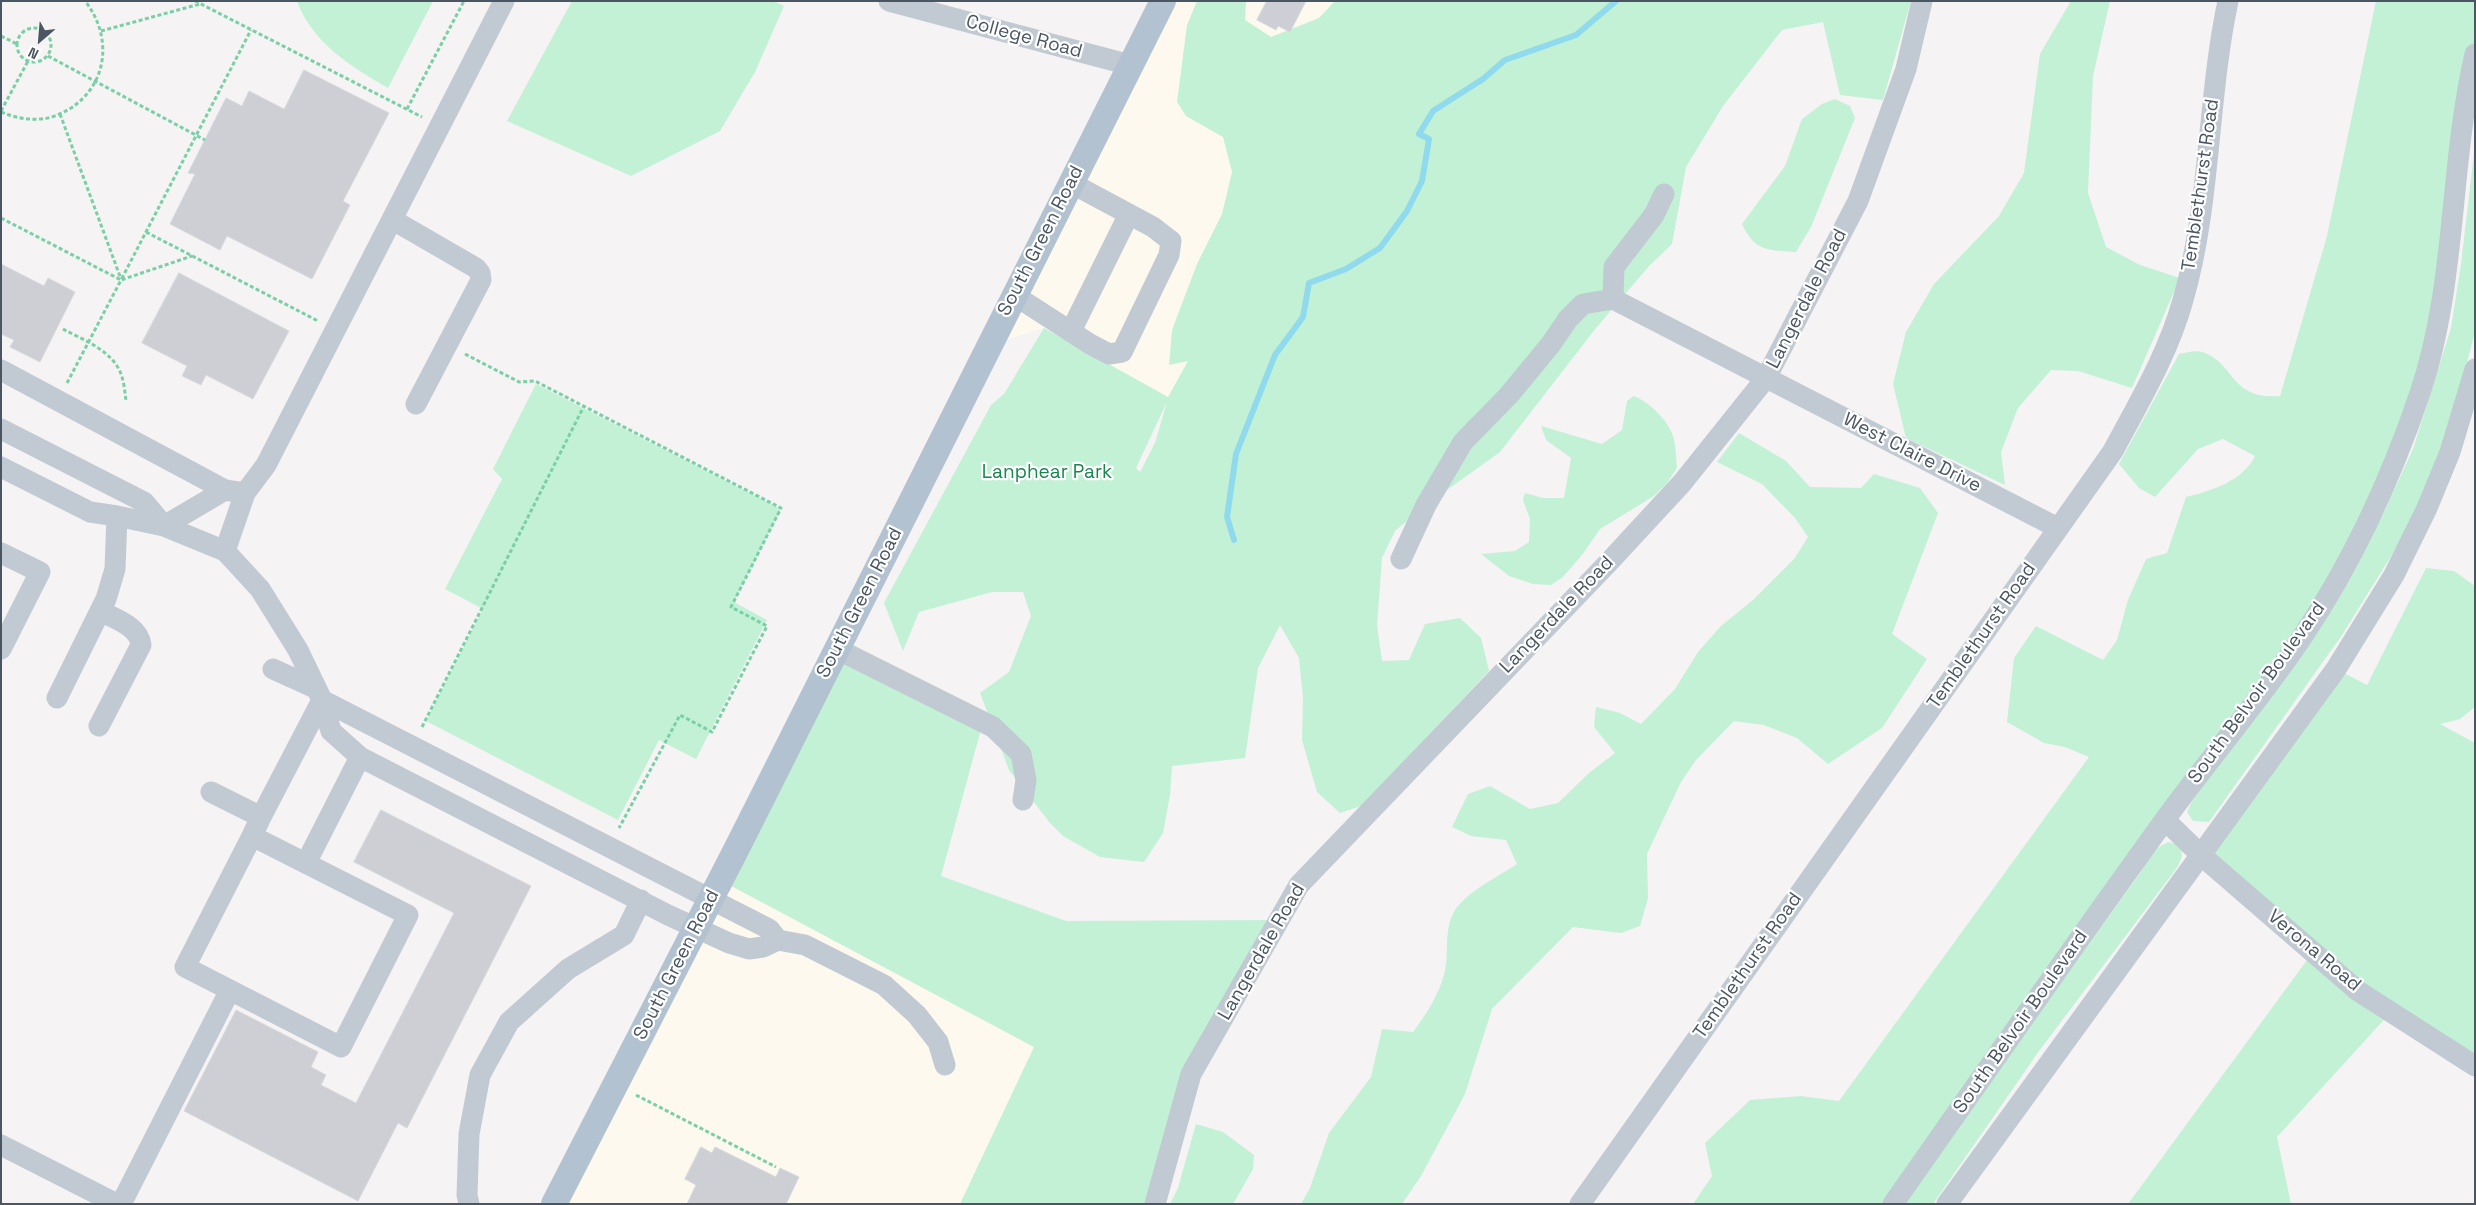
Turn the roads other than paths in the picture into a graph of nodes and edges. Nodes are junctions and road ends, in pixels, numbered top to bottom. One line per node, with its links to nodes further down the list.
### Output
1 (504, 1): 11 (street)
2 (889, 1): 7 (street, College Road)
3 (1163, 1): 7 (main road, South Green Road)
4 (1922, 1): 17 (street, Langerdale Road)
5 (2228, 1): 24 (street, Temblethurst Road)
6 (2475, 54): 38 (street, South Belvoir Boulevard)
7 (1130, 65): 8 (main road, South Green Road)
8 (1070, 183): 10 (street); 12 (main road, South Green Road)
9 (1664, 194): 13 (street)
10 (1129, 214): 14 (street); 14 (street)
11 (393, 220): 18 (street); 21 (street)
12 (1014, 295): 14 (street); 30 (main road, South Green Road)
13 (1613, 299): 17 (street, West Claire Drive); 27 (street)
14 (1070, 330)
15 (2475, 369): 40 (street)
16 (1, 370): 21 (street)
17 (1766, 378): 24 (street, West Claire Drive); 54 (street, Langerdale Road)
18 (416, 404)
19 (1, 428): 23 (street)
20 (1, 467): 22 (street)
21 (235, 492): 23 (street); 25 (street)
22 (117, 516): 23 (street); 28 (street)
23 (164, 526): 25 (street)
24 (2058, 528): 55 (street, Temblethurst Road)
25 (225, 550): 32 (street)
26 (1, 553): 29 (street)
27 (1401, 559)
28 (100, 612): 33 (street); 34 (street)
29 (1, 649)
30 (836, 649): 37 (street); 43 (main road, South Green Road)
31 (273, 668): 32 (street)
32 (318, 694): 35 (street); 39 (street); 43 (street)
33 (58, 698)
34 (99, 726)
35 (360, 757): 41 (street); 42 (street)
36 (212, 792): 39 (street)
37 (1023, 800)
38 (2165, 820): 40 (street, Verona Road); 56 (street, South Belvoir Boulevard)
39 (256, 826): 41 (street); 46 (street)
40 (2202, 856): 48 (street, Verona Road); 57 (street)
41 (306, 863): 46 (street)
42 (642, 900): 44 (street); 52 (street)
43 (710, 900): 44 (main road, South Green Road); 45 (street)
44 (696, 928): 45 (street); 53 (main road, South Green Road)
45 (778, 940): 47 (street)
46 (230, 990): 51 (street)
47 (945, 1065)
48 (2475, 1066)
49 (1, 1145): 50 (street)
50 (117, 1204)
51 (121, 1204)
52 (469, 1204)
53 (554, 1204)
54 (1155, 1204)
55 (1580, 1204)
56 (1892, 1204)
57 (1947, 1204)

